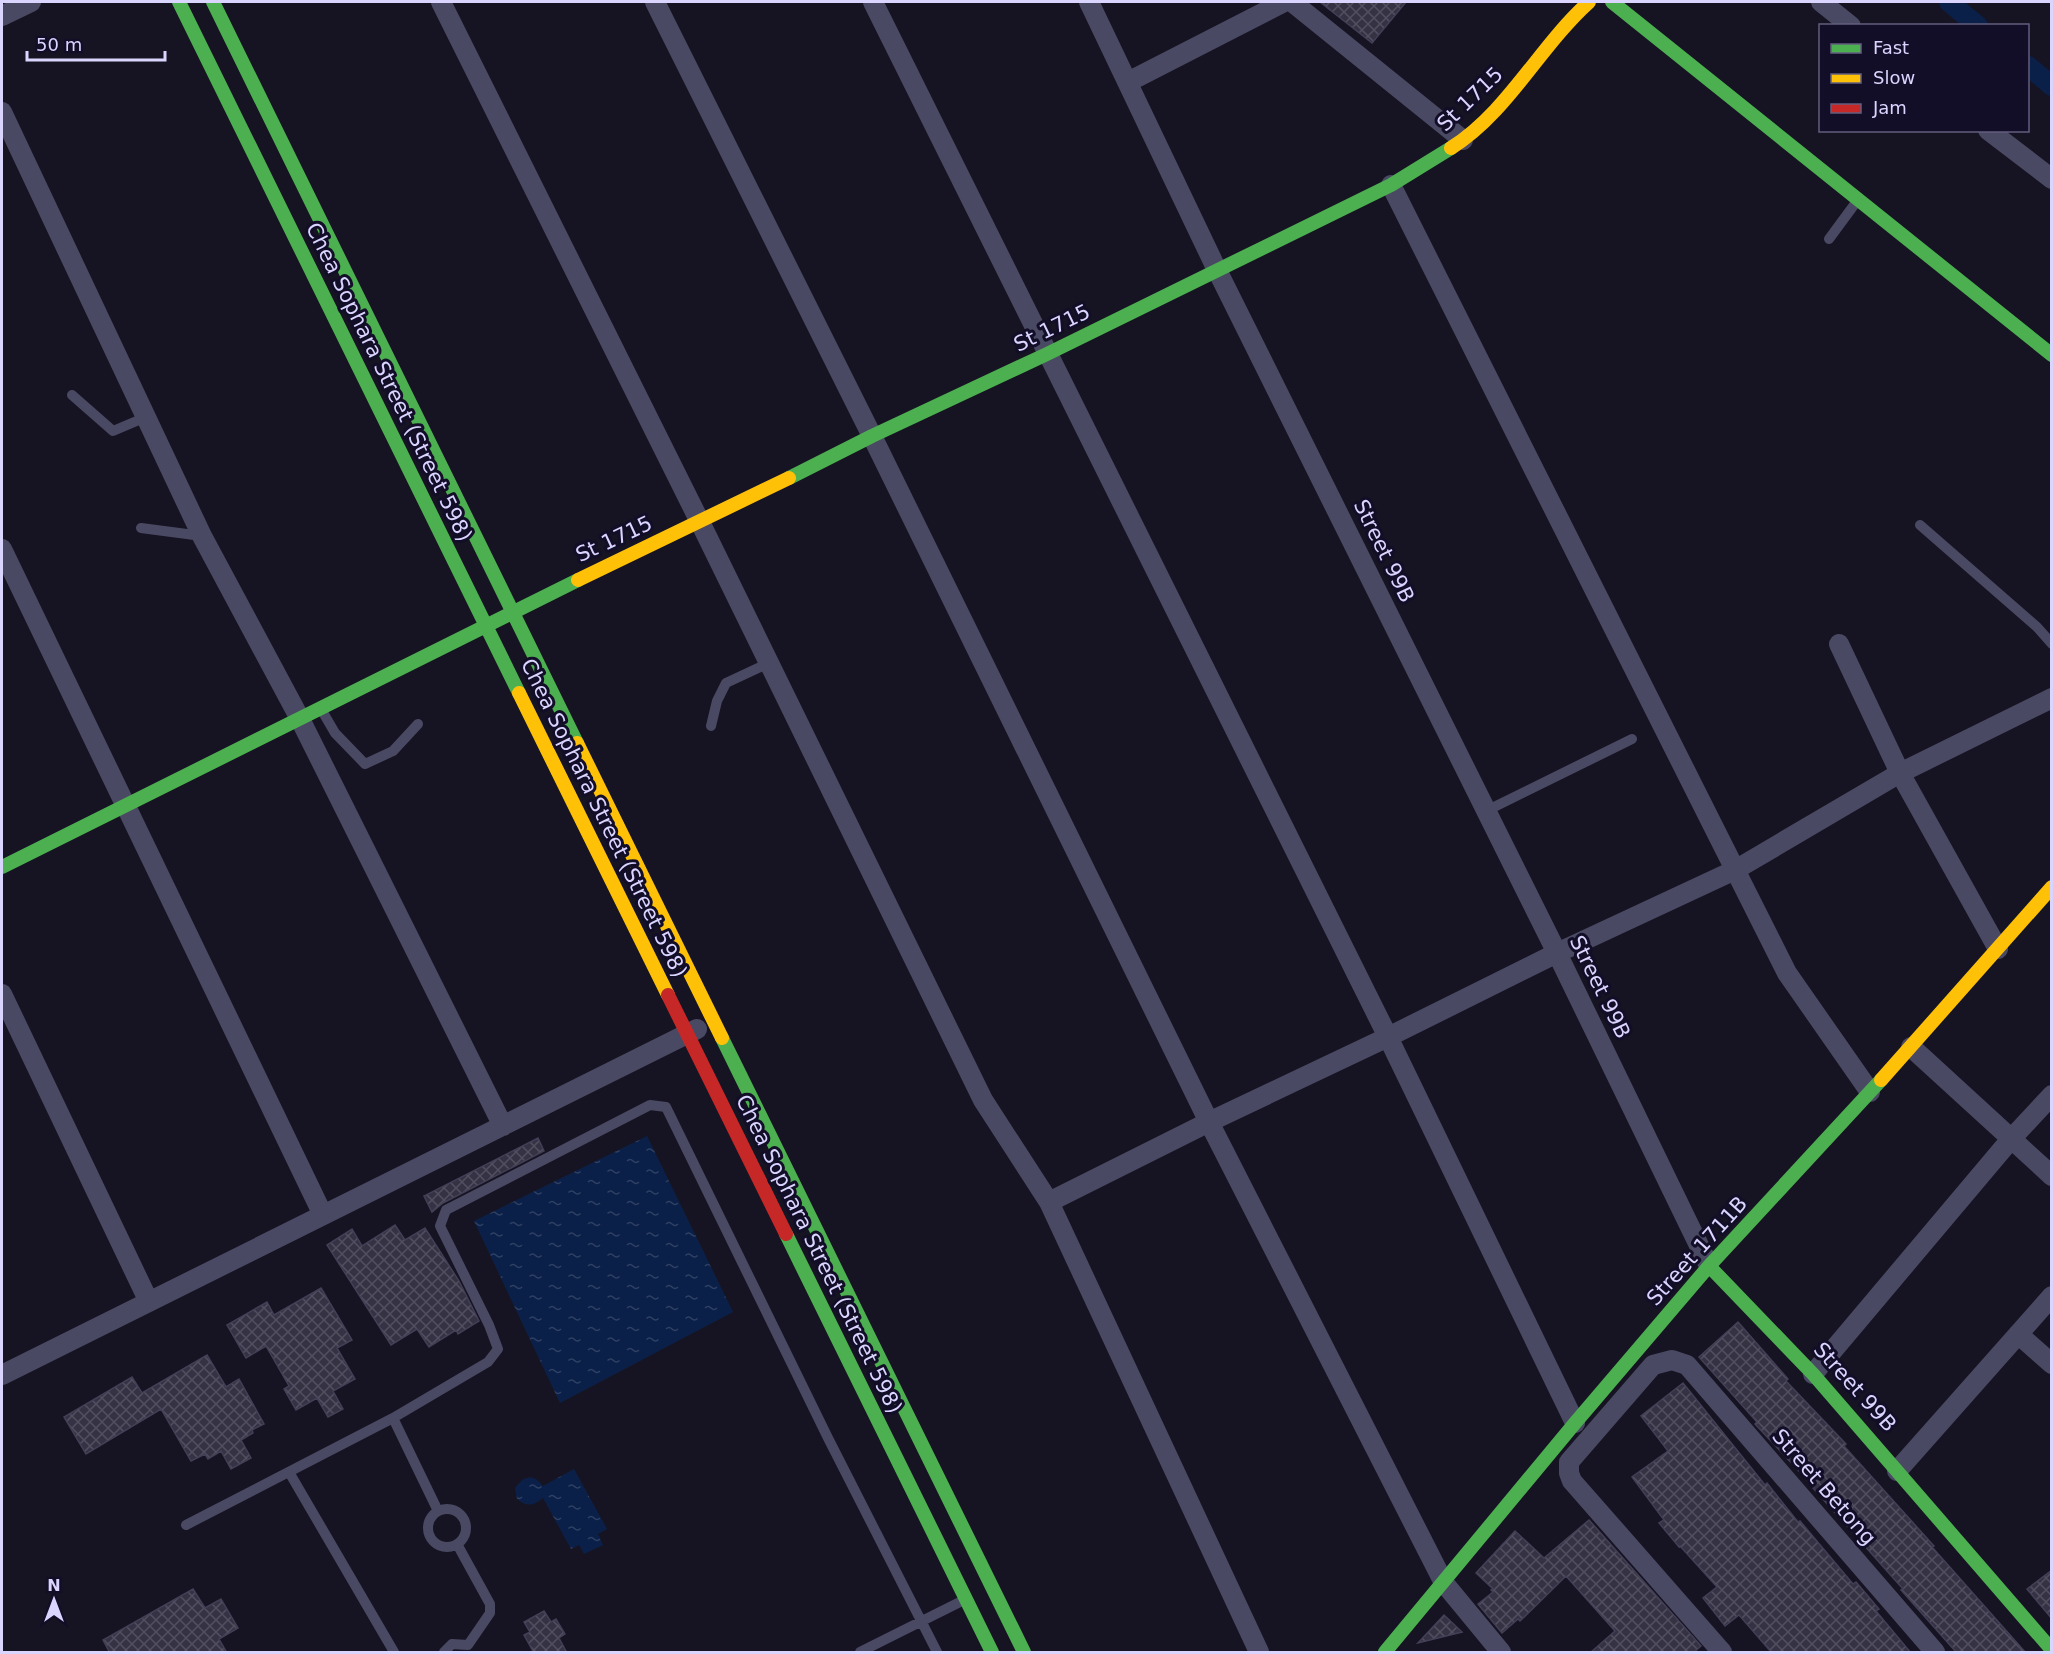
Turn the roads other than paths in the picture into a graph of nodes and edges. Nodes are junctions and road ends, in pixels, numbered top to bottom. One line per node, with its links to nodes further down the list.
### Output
1 (31, 2): 13 (street)
2 (179, 2): 35 (street, Chea Sophara Street (Street 598))
3 (213, 2): 34 (street, Chea Sophara Street (Street 598))
4 (441, 2): 29 (street)
5 (655, 2): 28 (street)
6 (873, 2): 24 (street)
7 (1089, 2): 15 (street, Street 99B)
8 (1284, 2): 15 (street)
9 (1292, 2): 18 (street)
10 (1589, 2): 18 (street, St 1715)
11 (1612, 2): 21 (street)
12 (1821, 2): 14 (street)
13 (2, 16)
14 (1848, 24)
15 (1128, 82): 23 (street, Street 99B)
16 (2, 112): 27 (street)
17 (1991, 132): 19 (street)
18 (1463, 140): 20 (street, St 1715)
19 (2052, 179)
20 (1390, 185): 23 (street, St 1715); 49 (street)
21 (1859, 198): 22 (lane); 25 (street)
22 (1829, 239)
23 (1217, 270): 24 (street, St 1715); 47 (street, Street 99B)
24 (1047, 354): 28 (street, St 1715); 56 (street)
25 (2052, 355)
26 (72, 395): 27 (lane)
27 (146, 417): 32 (street)
28 (872, 436): 29 (street, St 1715); 60 (street)
29 (700, 522): 34 (street, St 1715); 38 (street)
30 (1920, 525): 37 (lane)
31 (141, 528): 32 (lane)
32 (202, 536): 41 (street)
33 (2, 549): 46 (street)
34 (512, 611): 35 (street, St 1715); 54 (street, Chea Sophara Street (Street 598))
35 (484, 624): 40 (street, St 1715); 55 (street, Chea Sophara Street (Street 598))
36 (1839, 644): 45 (street)
37 (2052, 644)
38 (769, 663): 43 (lane); 64 (street)
39 (2052, 698): 45 (street)
40 (320, 707): 41 (street, St 1715); 42 (lane)
41 (299, 717): 46 (street, St 1715); 61 (street)
42 (418, 724)
43 (711, 726)
44 (1632, 739): 47 (lane)
45 (1900, 773): 49 (street); 51 (street)
46 (125, 804): 48 (street, St 1715); 65 (street)
47 (1486, 811): 52 (street, Street 99B)
48 (2, 867)
49 (1735, 870): 52 (street); 58 (street)
50 (2052, 887): 51 (street, Street 1711B)
51 (1998, 949): 57 (street, Street 1711B)
52 (1557, 953): 56 (street); 66 (street, Street 99B)
53 (2, 994): 68 (street)
54 (714, 1021): 55 (street); 81 (street, Chea Sophara Street (Street 598))
55 (687, 1034): 61 (street); 81 (street, Chea Sophara Street (Street 598))
56 (1388, 1037): 60 (street); 74 (street)
57 (1911, 1047): 58 (street, Street 1711B); 62 (street)
58 (1870, 1092): 66 (street, Street 1711B)
59 (2052, 1095): 62 (street)
60 (1209, 1122): 64 (street); 80 (street)
61 (503, 1126): 65 (street)
62 (2012, 1139): 63 (street); 71 (street)
63 (2052, 1176)
64 (1049, 1202): 90 (street)
65 (323, 1215): 68 (street)
66 (1709, 1266): 71 (street, Street 99B); 74 (street, Street 1711B)
67 (2052, 1296): 69 (street)
68 (149, 1302): 72 (street)
69 (2018, 1334): 70 (street); 75 (street)
70 (2052, 1364)
71 (1813, 1374): 75 (street, Street 99B)
72 (2, 1375)
73 (393, 1418): 76 (lane); 77 (lane); 82 (lane)
74 (1575, 1423): 80 (street, Street 1711B)
75 (1897, 1471): 83 (street, Street 99B)
76 (289, 1472): 78 (lane); 84 (lane)
77 (438, 1511): 79 (lane); 79 (lane)
78 (186, 1525)
79 (457, 1544): 85 (lane)
80 (1444, 1583): 91 (street, Street 1711B); 92 (street)
81 (978, 1593): 82 (lane); 88 (street, Chea Sophara Street (Street 598)); 89 (street, Chea Sophara Street (Street 598))
82 (921, 1620): 86 (lane); 87 (lane)
83 (2052, 1650)
84 (394, 1653)
85 (444, 1653)
86 (860, 1653)
87 (937, 1653)
88 (992, 1653)
89 (1024, 1653)
90 (1259, 1653)
91 (1385, 1653)
92 (1501, 1653)
93 (1722, 1653): 94 (street, Street Betong)
94 (1935, 1653)

